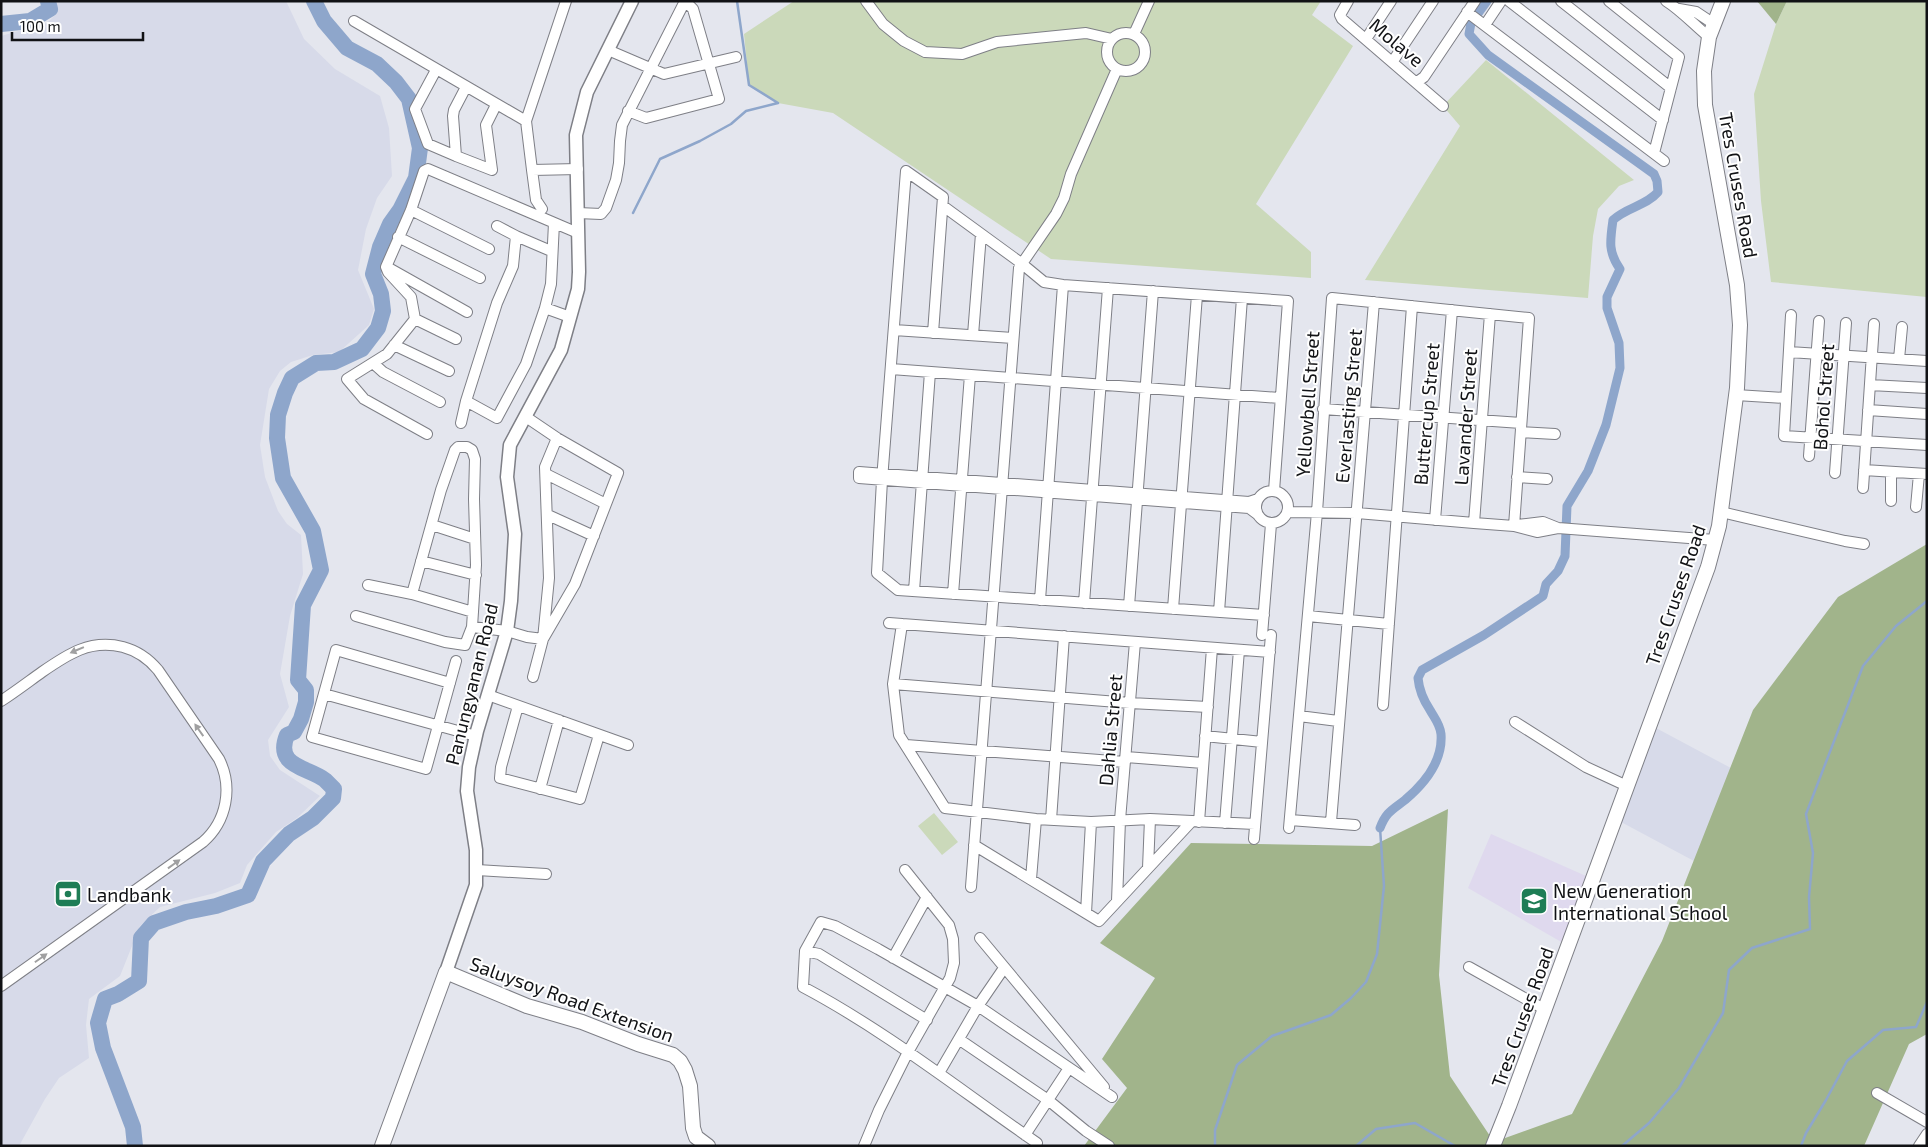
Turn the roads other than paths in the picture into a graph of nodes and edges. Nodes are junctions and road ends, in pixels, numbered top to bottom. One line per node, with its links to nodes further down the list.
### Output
1 (566, 1): 38 (street)
2 (685, 1): 27 (street); 28 (street)
3 (866, 1): 23 (street)
4 (1149, 1): 21 (street)
5 (1348, 1): 22 (street, Molave)
6 (1391, 1): 22 (street)
7 (1433, 1): 26 (street)
8 (1475, 1): 17 (street)
9 (1501, 1): 19 (street)
10 (1509, 1): 37 (street)
11 (1561, 1): 33 (street)
12 (1610, 1): 33 (street)
13 (1666, 1): 16 (street)
14 (1723, 1): 20 (main road, Tres Cruses Road)
15 (628, 3): 24 (street, Panungyanan Road)
16 (1679, 10): 20 (street); 20 (street)
17 (1470, 14): 19 (street); 31 (street)
18 (354, 21): 30 (street)
19 (1483, 24): 39 (street)
20 (1708, 26): 101 (main road, Tres Cruses Road)
21 (1134, 34): 23 (street); 29 (street)
22 (1366, 39): 26 (street, Molave)
23 (1112, 40): 29 (street)
24 (608, 50): 28 (street); 42 (street, Panungyanan Road)
25 (736, 56): 27 (street)
26 (1393, 61): 31 (street, Molave)
27 (709, 64): 28 (street); 36 (street)
28 (651, 69): 36 (street)
29 (1117, 69): 56 (street)
30 (436, 70): 32 (street); 40 (street)
31 (1417, 82): 35 (street, Molave)
32 (466, 88): 34 (street); 40 (street)
33 (1671, 88): 37 (street)
34 (496, 105): 38 (street); 40 (street)
35 (1443, 106)
36 (628, 111): 47 (street)
37 (1663, 120): 39 (street)
38 (526, 121): 43 (street)
39 (1654, 154): 41 (street)
40 (456, 156)
41 (1664, 161)
42 (578, 169): 43 (street); 47 (street, Panungyanan Road)
43 (532, 170): 45 (street)
44 (943, 206): 51 (street); 77 (street); 78 (street)
45 (542, 209)
46 (411, 210): 48 (street); 53 (street); 54 (street)
47 (578, 213): 50 (street, Panungyanan Road)
48 (554, 223): 50 (street); 55 (street)
49 (497, 226): 52 (street)
50 (578, 233): 71 (street, Panungyanan Road)
51 (981, 234): 56 (street); 79 (street)
52 (516, 236): 55 (street); 105 (street)
53 (398, 237): 57 (street); 58 (street)
54 (489, 249)
55 (551, 251): 66 (street)
56 (1021, 263): 59 (street); 80 (street)
57 (386, 267): 68 (street); 72 (street)
58 (480, 278)
59 (1063, 285): 60 (street); 95 (street)
60 (1108, 288): 61 (street); 96 (street)
61 (1153, 292): 62 (street); 98 (street)
62 (1197, 295): 63 (street); 100 (street)
63 (1242, 298): 102 (street); 104 (street)
64 (1374, 302): 65 (street); 107 (street, Yellowbell Street); 109 (street, Everlasting Street)
65 (1412, 306): 67 (street); 110 (street)
66 (544, 308): 71 (street); 105 (street)
67 (1452, 310): 69 (street); 113 (street, Buttercup Street)
68 (467, 312)
69 (1490, 314): 114 (street, Lavander Street); 116 (street)
70 (1791, 315): 83 (street)
71 (570, 317): 112 (street, Panungyanan Road)
72 (415, 319): 81 (street); 82 (street)
73 (1820, 321): 84 (street)
74 (1846, 323): 85 (street, Bohol Street)
75 (1874, 324): 86 (street)
76 (1902, 327): 87 (street)
77 (894, 330): 78 (street); 90 (street)
78 (934, 332): 79 (street)
79 (973, 335): 80 (street)
80 (1013, 338): 94 (street)
81 (456, 339)
82 (394, 345): 89 (street); 91 (street)
83 (1789, 352): 84 (street); 103 (street)
84 (1817, 354): 85 (street); 120 (street)
85 (1843, 356): 86 (street); 121 (street, Bohol Street)
86 (1872, 357): 87 (street); 97 (street)
87 (1899, 359): 88 (street)
88 (1927, 361)
89 (373, 363): 106 (street); 117 (street)
90 (891, 369): 92 (street); 130 (street)
91 (449, 371)
92 (930, 372): 93 (street); 133 (street)
93 (970, 375): 94 (street); 134 (street)
94 (1010, 378): 95 (street); 135 (street)
95 (1056, 381): 96 (street); 137 (street)
96 (1101, 385): 98 (street); 139 (street)
97 (1870, 385): 99 (street); 108 (street)
98 (1145, 388): 100 (street); 140 (street)
99 (1927, 388)
100 (1190, 391): 102 (street); 142 (street)
101 (1737, 392): 103 (street); 149 (main road, Tres Cruses Road)
102 (1235, 394): 104 (street); 145 (street)
103 (1787, 395): 120 (street)
104 (1280, 398): 138 (street)
105 (466, 401): 115 (street)
106 (440, 402)
107 (1323, 409): 109 (street); 148 (street, Yellowbell Street)
108 (1868, 410): 111 (street); 122 (street)
109 (1365, 412): 110 (street); 150 (street, Everlasting Street)
110 (1404, 414): 113 (street); 153 (street)
111 (1927, 414)
112 (526, 417): 119 (street); 184 (street, Panungyanan Road)
113 (1443, 417): 114 (street); 154 (street, Buttercup Street)
114 (1482, 420): 116 (street); 155 (street, Lavander Street)
115 (461, 423)
116 (1521, 427): 118 (street); 131 (street)
117 (427, 434)
118 (1555, 434)
119 (557, 438): 128 (street); 144 (street)
120 (1811, 438): 121 (street); 124 (street)
121 (1838, 439): 122 (street); 127 (street, Bohol Street)
122 (1866, 441): 123 (street); 125 (street)
123 (1927, 445)
124 (1809, 456)
125 (1864, 470): 126 (street); 136 (street)
126 (1891, 472): 129 (street); 143 (street)
127 (1835, 473)
128 (546, 474): 144 (street); 152 (street)
129 (1923, 474): 147 (street)
130 (882, 477): 133 (street); 166 (street)
131 (1517, 478): 132 (street); 158 (street)
132 (1547, 479)
133 (922, 480): 134 (street); 166 (street)
134 (961, 483): 135 (street); 168 (street)
135 (1002, 486): 137 (street); 169 (street)
136 (1863, 488)
137 (1048, 490): 139 (street); 170 (street)
138 (1274, 491): 141 (street); 146 (street)
139 (1093, 493): 140 (street); 171 (street)
140 (1137, 497): 142 (street); 172 (street)
141 (1258, 499): 145 (street); 151 (street)
142 (1182, 500): 145 (street); 173 (street)
143 (1891, 501)
144 (606, 504): 159 (street)
145 (1227, 504): 151 (street); 175 (street)
146 (1288, 507): 148 (street); 156 (street)
147 (1916, 507)
148 (1318, 512): 150 (street); 178 (street, Yellowbell Street)
149 (1721, 512): 161 (main road, Tres Cruses Road); 162 (street)
150 (1357, 513): 153 (street); 179 (street, Everlasting Street)
151 (1257, 514): 156 (street)
152 (548, 515): 159 (street); 187 (street)
153 (1397, 516): 154 (street); 182 (street)
154 (1435, 520): 155 (street)
155 (1474, 523): 158 (street)
156 (1272, 524): 176 (street)
157 (432, 525): 160 (street); 160 (street); 163 (street)
158 (1514, 526): 161 (street)
159 (594, 536): 187 (street)
160 (475, 538): 164 (street)
161 (1715, 540): 221 (main road, Tres Cruses Road)
162 (1864, 544)
163 (422, 561): 164 (street); 167 (street)
164 (476, 575): 174 (street)
165 (368, 585): 167 (street)
166 (914, 591): 168 (street)
167 (412, 594): 174 (street)
168 (953, 594): 169 (street)
169 (994, 597): 170 (street); 185 (street)
170 (1040, 600): 171 (street)
171 (1084, 603): 172 (street)
172 (1129, 606): 173 (street)
173 (1173, 609): 175 (street)
174 (473, 612): 183 (street)
175 (1219, 612): 176 (street)
176 (1264, 615): 191 (street)
177 (356, 616): 183 (street)
178 (1308, 616): 179 (street); 205 (street, Yellowbell Street)
179 (1347, 620): 182 (street); 207 (street, Everlasting Street)
180 (889, 623): 181 (street)
181 (902, 624): 185 (street); 195 (street)
182 (1389, 624): 203 (street)
183 (472, 627): 184 (street)
184 (507, 631): 187 (street); 198 (street, Panungyanan Road)
185 (991, 631): 186 (street); 196 (street)
186 (1064, 636): 188 (street); 199 (street)
187 (543, 638): 193 (street)
188 (1135, 642): 189 (street); 201 (street, Dahlia Street)
189 (1212, 648): 190 (street); 204 (street)
190 (1239, 650): 191 (street); 213 (street)
191 (1270, 652): 214 (street)
192 (456, 661): 194 (street)
193 (533, 676)
194 (450, 683): 197 (street); 209 (street)
195 (893, 684): 196 (street); 216 (street)
196 (986, 690): 199 (street); 217 (street)
197 (324, 694): 209 (street); 209 (street)
198 (488, 695): 202 (street); 211 (street, Panungyanan Road)
199 (1060, 697): 201 (street); 218 (street)
200 (1, 701): 251 (street, one-way to 200)
201 (1130, 703): 204 (street); 219 (street, Dahlia Street)
202 (518, 706): 206 (street); 222 (street)
203 (1383, 706)
204 (1208, 707): 212 (street)
205 (1299, 716): 207 (street); 230 (street, Yellowbell Street)
206 (560, 720): 210 (street); 222 (street)
207 (1338, 721): 230 (street, Everlasting Street)
208 (1515, 722): 221 (street)
209 (438, 725): 211 (street)
210 (600, 735): 215 (street); 222 (street)
211 (476, 736): 237 (street, Panungyanan Road)
212 (1205, 736): 213 (street); 220 (street)
213 (1232, 739): 214 (street); 231 (street)
214 (1262, 742): 232 (street)
215 (628, 745)
216 (906, 746): 217 (street); 223 (street)
217 (982, 750): 218 (street); 223 (street)
218 (1055, 756): 219 (street); 225 (street)
219 (1126, 759): 220 (street); 226 (street, Dahlia Street)
220 (1203, 763): 229 (street)
221 (1627, 786): 254 (main road, Tres Cruses Road)
222 (540, 789)
223 (977, 813): 224 (street); 235 (street)
224 (1036, 819): 225 (street); 240 (street)
225 (1051, 820): 228 (street)
226 (1120, 820): 227 (street); 228 (street); 243 (street, Dahlia Street)
227 (1150, 820): 229 (street); 236 (street)
228 (1091, 822): 244 (street)
229 (1195, 822): 231 (street); 236 (street)
230 (1331, 822): 233 (street)
231 (1225, 823): 232 (street)
232 (1255, 824): 234 (street)
233 (1355, 824)
234 (1254, 839)
235 (974, 844): 240 (street); 241 (street)
236 (1148, 868): 243 (street)
237 (477, 870): 239 (street); 250 (street, Panungyanan Road)
238 (905, 870): 242 (street)
239 (546, 874)
240 (1031, 879): 244 (street)
241 (971, 887)
242 (927, 897): 247 (street); 252 (street)
243 (1117, 901): 244 (street)
244 (1086, 913)
245 (980, 938): 249 (street)
246 (805, 951): 247 (street); 255 (street); 257 (street)
247 (893, 958): 252 (street)
248 (1469, 967): 254 (street)
249 (1004, 968): 253 (street); 258 (street)
250 (446, 972): 266 (main road, Panungyanan Road); 267 (main road, Saluysoy Road Extension)
251 (1, 986)
252 (945, 988): 253 (street); 255 (street)
253 (978, 1006): 256 (street); 258 (street)
254 (1544, 1009): 270 (main road, Tres Cruses Road)
255 (927, 1020): 257 (street)
256 (960, 1040): 259 (street); 261 (street)
257 (908, 1052): 259 (street); 268 (street)
258 (1069, 1068): 261 (street)
259 (939, 1073): 264 (street)
260 (1877, 1094): 262 (street)
261 (1048, 1100): 264 (street); 269 (street)
262 (1927, 1122)
263 (1927, 1134): 271 (street)
264 (1025, 1135): 265 (street)
265 (1037, 1143)
266 (382, 1146)
267 (708, 1146)
268 (864, 1146)
269 (1108, 1146)
270 (1493, 1146)
271 (1919, 1146)

